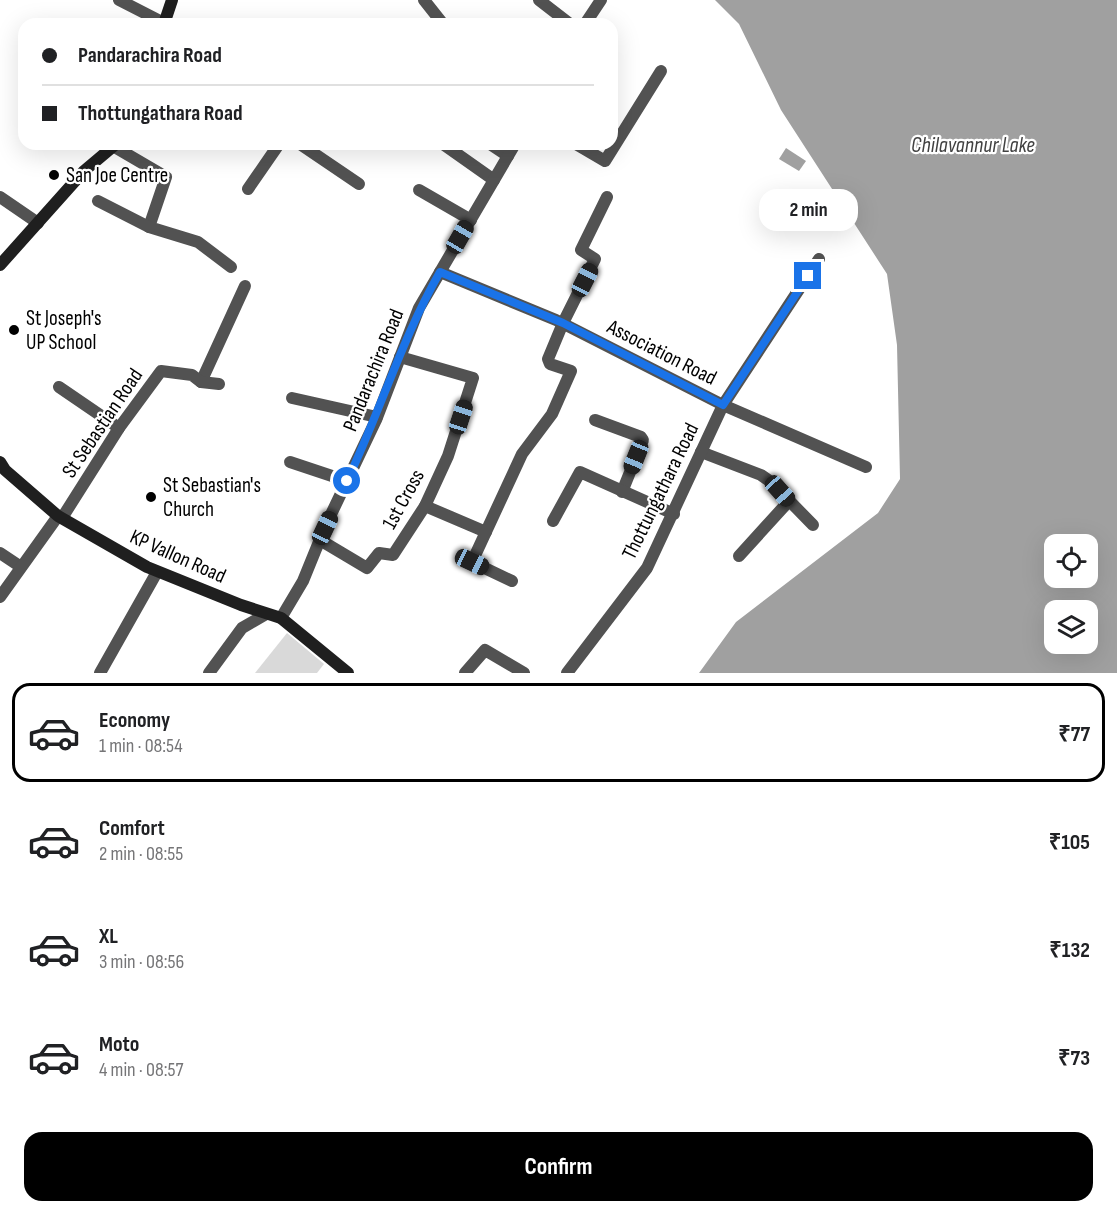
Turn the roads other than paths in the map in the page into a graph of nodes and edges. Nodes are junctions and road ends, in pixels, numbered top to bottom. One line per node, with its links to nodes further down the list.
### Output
1 (118, 0): 6 (street)
2 (172, 0): 7 (street)
3 (424, 0): 8 (street)
4 (538, 0): 9 (street)
5 (601, 0): 10 (street)
6 (152, 18)
7 (166, 18)
8 (439, 18)
9 (562, 18)
10 (589, 18)
11 (661, 71): 12 (street)
12 (618, 140)
13 (109, 150): 31 (street)
14 (123, 150): 32 (street)
15 (275, 150): 25 (street)
16 (309, 150): 24 (street)
17 (452, 150): 23 (street)
18 (499, 150): 22 (street)
19 (512, 150): 22 (street, Pandarachira Road)
20 (586, 150): 21 (street)
21 (612, 150)
22 (508, 156): 23 (street, Pandarachira Road)
23 (494, 180): 30 (street, Pandarachira Road)
24 (359, 184)
25 (248, 189)
26 (419, 190): 30 (street)
27 (0, 197): 31 (street)
28 (607, 197): 38 (street)
29 (98, 201): 32 (street)
30 (471, 220): 36 (street, Pandarachira Road)
31 (38, 223): 34 (street)
32 (149, 226): 35 (street)
33 (819, 259): 44 (street, Thottungathara Road)
34 (0, 265)
35 (231, 267)
36 (440, 272): 38 (street, Association Road); 39 (street, Pandarachira Road)
37 (245, 286): 40 (street)
38 (563, 323): 44 (street, Association Road); 60 (street)
39 (400, 357): 45 (street, Pandarachira Road); 55 (street, 1st Cross)
40 (201, 382): 41 (street, St Sebastian Road); 47 (street, St Sebastian Road)
41 (219, 384)
42 (59, 387): 47 (street)
43 (292, 398): 45 (street)
44 (723, 405): 48 (street, Thottungathara Road); 51 (street, Association Road)
45 (377, 417): 52 (street, Pandarachira Road)
46 (595, 420): 53 (street)
47 (119, 428): 57 (street, St Sebastian Road)
48 (701, 452): 54 (street); 56 (street, Thottungathara Road)
49 (0, 462): 57 (street, KP Vallon Road)
50 (290, 462): 52 (street)
51 (866, 467)
52 (347, 481): 61 (street, Pandarachira Road)
53 (622, 492): 56 (street); 58 (street)
54 (789, 501): 59 (street); 63 (street)
55 (425, 506): 60 (street); 61 (street, 1st Cross)
56 (674, 514): 77 (street, Thottungathara Road)
57 (60, 517): 64 (street, St Sebastian Road); 65 (street, KP Vallon Road)
58 (553, 521)
59 (813, 525)
60 (486, 532): 66 (street)
61 (320, 540): 70 (street, Pandarachira Road)
62 (0, 553): 64 (street)
63 (739, 556)
64 (21, 567): 67 (street, St Sebastian Road)
65 (157, 572): 68 (street, KP Vallon Road); 72 (street)
66 (512, 581)
67 (0, 597)
68 (241, 605): 69 (street, KP Vallon Road); 71 (street)
69 (266, 614): 70 (street, KP Vallon Road); 71 (street)
70 (281, 618): 74 (street, KP Vallon Road)
71 (242, 628): 73 (street)
72 (100, 673)
73 (209, 673)
74 (348, 673)
75 (465, 673): 76 (street)
76 (524, 673)
77 (567, 673)

